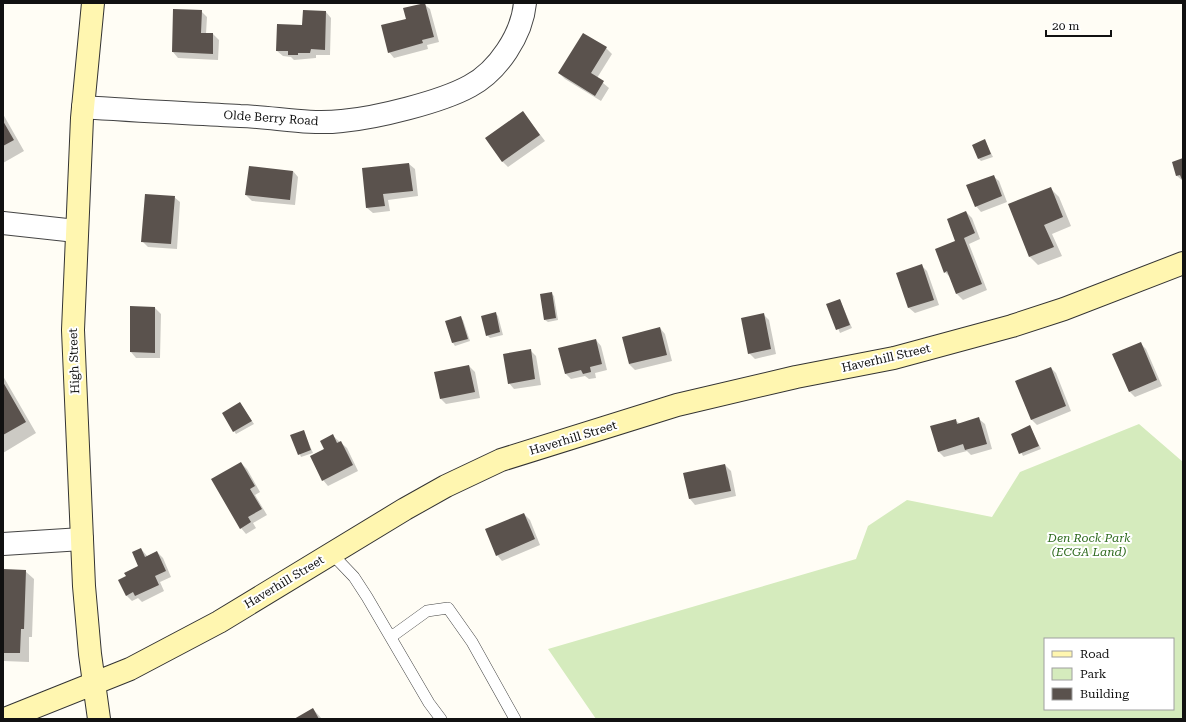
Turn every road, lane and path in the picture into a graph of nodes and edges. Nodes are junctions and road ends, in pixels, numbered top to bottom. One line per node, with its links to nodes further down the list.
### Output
1 (93, 3): 3 (main road, High Street)
2 (525, 3): 3 (street, Olde Berry Road)
3 (83, 107): 5 (main road, High Street)
4 (3, 223): 5 (street)
5 (76, 231): 7 (main road, High Street)
6 (1183, 263): 9 (main road, Haverhill Street)
7 (82, 538): 8 (street); 11 (main road, High Street)
8 (3, 544)
9 (332, 554): 10 (lane); 11 (main road, Haverhill Street)
10 (391, 637): 14 (lane); 15 (lane)
11 (94, 684): 12 (main road, Haverhill Street); 13 (main road, High Street)
12 (5, 719)
13 (99, 719)
14 (441, 719)
15 (515, 719)

